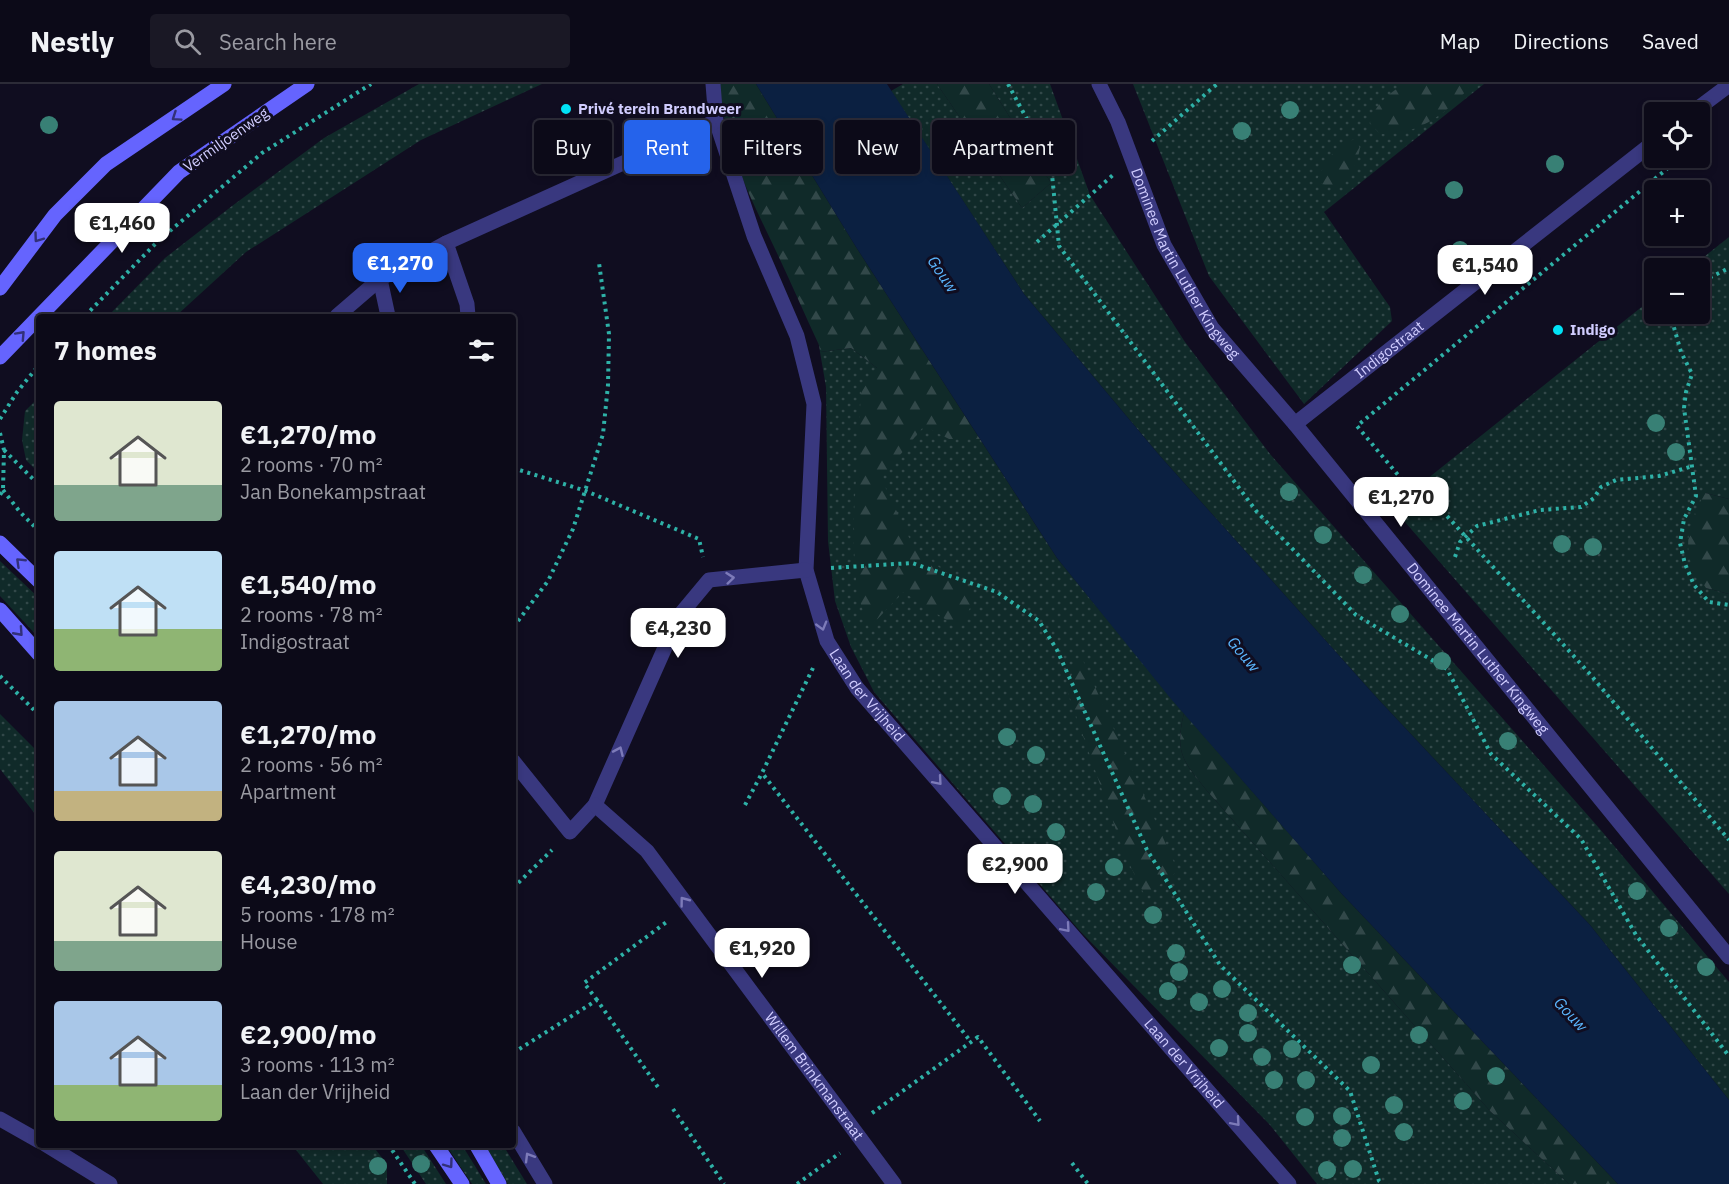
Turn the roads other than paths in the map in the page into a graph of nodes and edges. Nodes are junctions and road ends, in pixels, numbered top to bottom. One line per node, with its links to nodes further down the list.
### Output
1 (224, 84): 11 (main road, one-way to 11)
2 (307, 84): 12 (main road, Vermiljoenweg, one-way to 2)
3 (712, 84): 7 (street, Laan der Vrijheid)
4 (1099, 84): 18 (street, Dominee Martin Luther Kingweg)
5 (1729, 85): 6 (street)
6 (1706, 102)
7 (716, 120): 9 (street); 20 (street, Laan der Vrijheid)
8 (1644, 150): 18 (street, Indigostraat)
9 (446, 243): 10 (street); 15 (street)
10 (380, 279): 13 (street); 14 (street)
11 (0, 288)
12 (42, 314)
13 (339, 314)
14 (388, 314)
15 (468, 314)
16 (36, 320): 17 (main road, Vermiljoenweg, one-way to 16)
17 (0, 357)
18 (1295, 424): 26 (street, Dominee Martin Luther Kingweg)
19 (0, 543): 21 (main road, one-way to 19)
20 (806, 570): 25 (street, one-way to 20); 38 (street, Laan der Vrijheid, one-way to 38)
21 (36, 578)
22 (0, 610): 23 (main road, one-way to 23)
23 (36, 651)
24 (516, 765): 25 (street)
25 (596, 805): 37 (street, Willem Brinkmanstraat, one-way to 25)
26 (1729, 957)
27 (0, 1119): 29 (street)
28 (516, 1136): 36 (street, one-way to 28)
29 (36, 1139)
30 (51, 1148): 33 (street)
31 (438, 1148): 34 (main road, one-way to 34)
32 (478, 1148): 35 (main road)
33 (99, 1181)
34 (462, 1184)
35 (499, 1184)
36 (545, 1184)
37 (894, 1184)
38 (1289, 1184)

